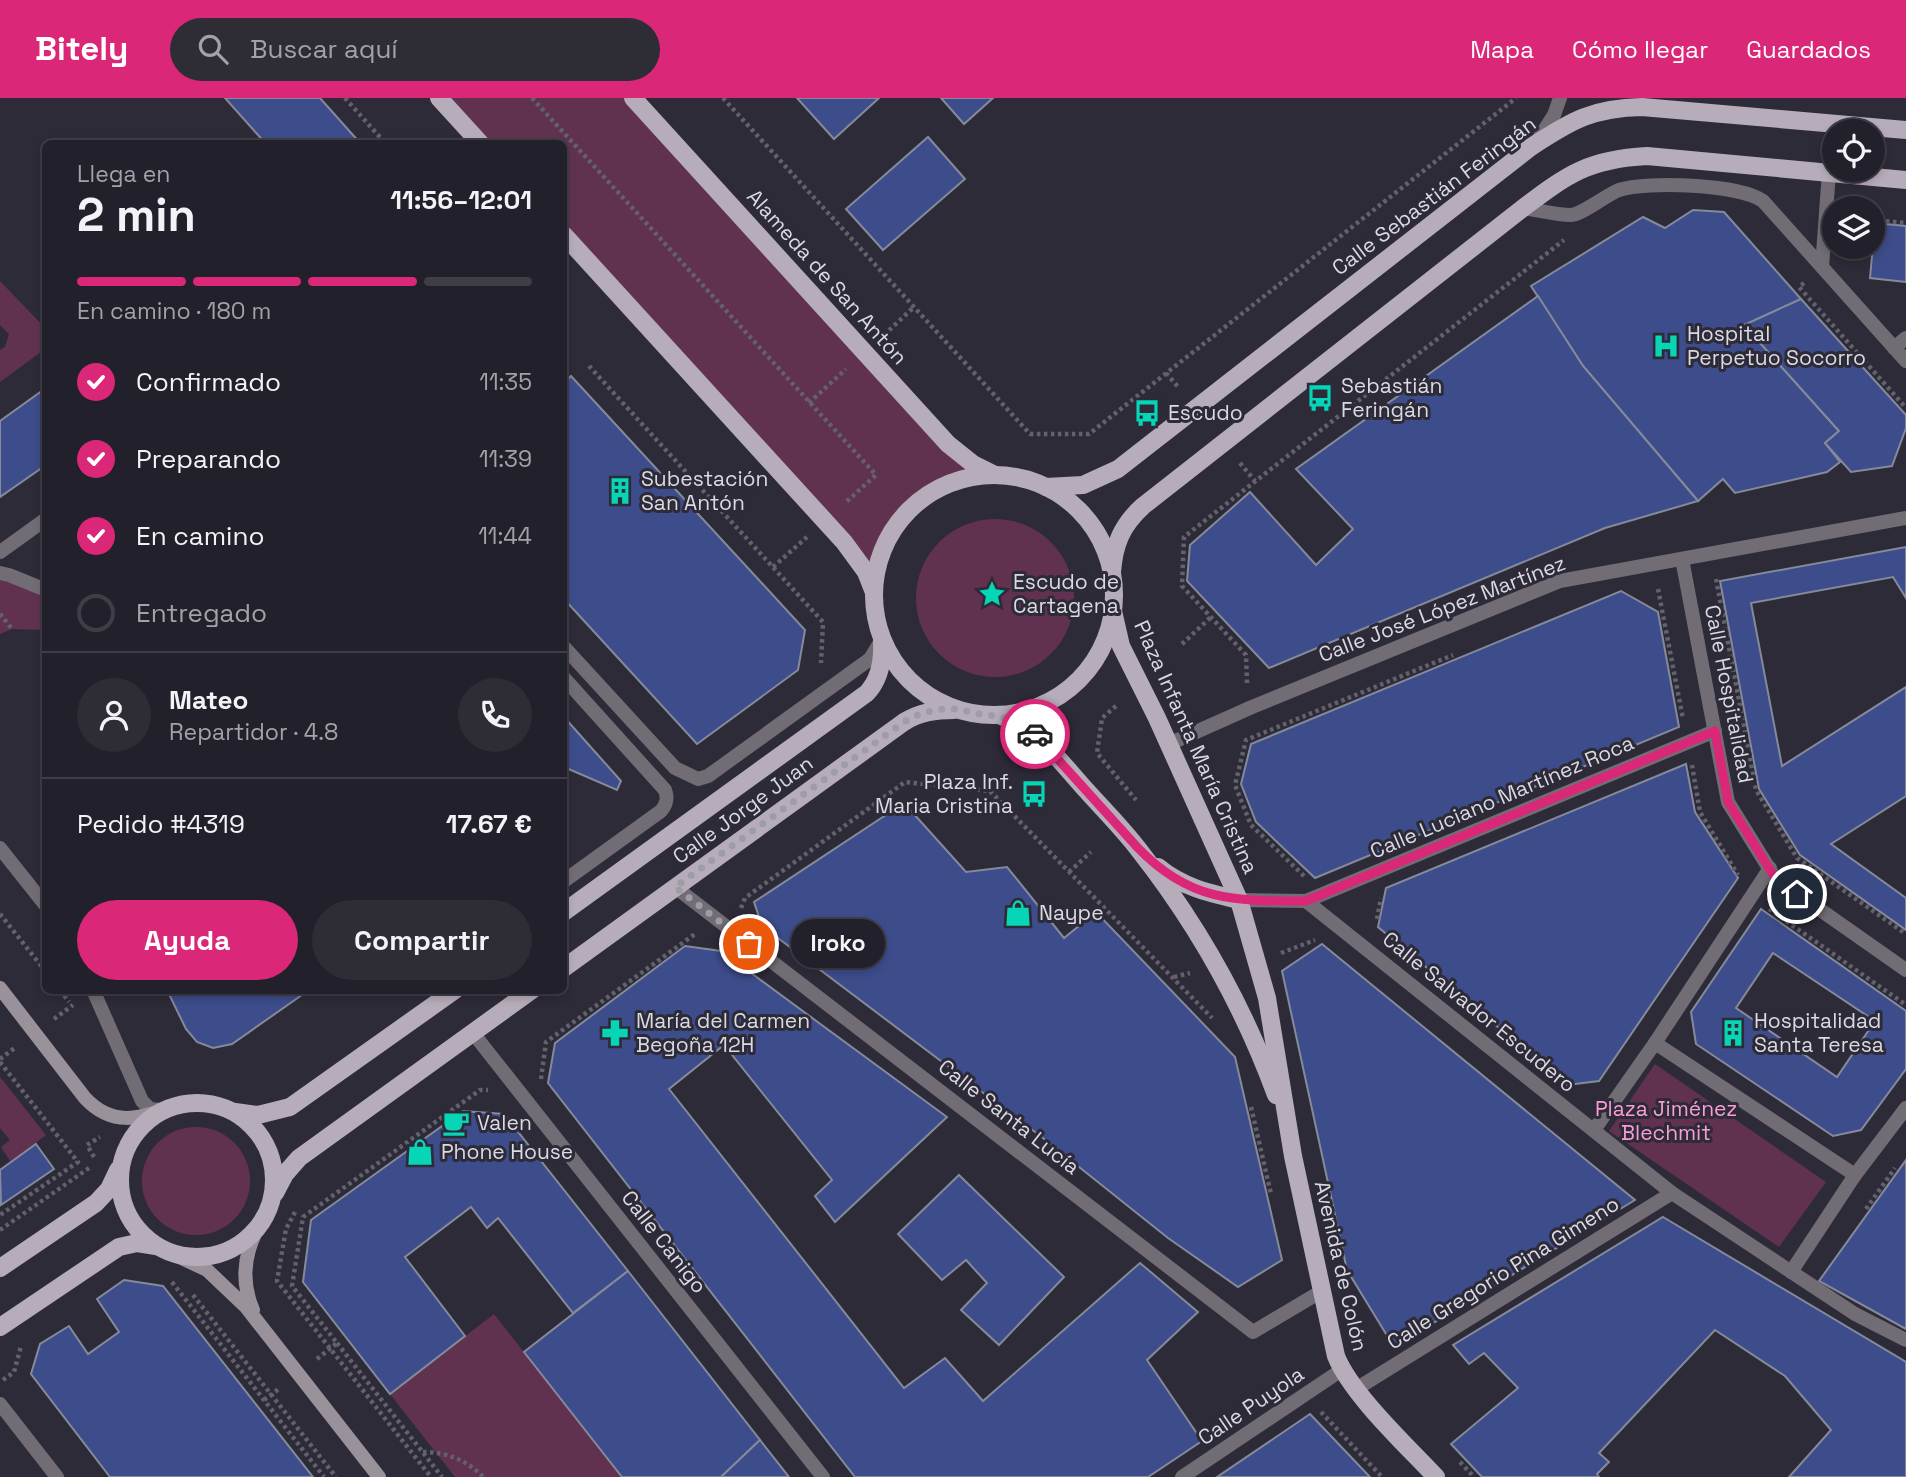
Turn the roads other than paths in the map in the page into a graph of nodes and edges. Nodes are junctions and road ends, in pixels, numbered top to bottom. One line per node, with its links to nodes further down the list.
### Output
1 (439, 98): 5 (main road)
2 (633, 98): 17 (main road, Alameda de San Antón)
3 (1560, 98): 6 (street)
4 (1906, 130): 6 (main road, Calle Sebastián Feringán)
5 (477, 140)
6 (1531, 147): 18 (main road, Calle Sebastián Feringán)
7 (1822, 172): 11 (main road)
8 (1885, 178): 9 (main road)
9 (1906, 180)
10 (1828, 182): 13 (street)
11 (1523, 208): 13 (street); 23 (main road)
12 (567, 238): 26 (main road)
13 (1822, 267): 15 (street)
14 (1906, 338): 15 (street)
15 (1895, 348): 16 (street)
16 (1906, 361)
17 (997, 475): 18 (main road, Plaza Infanta María Cristina); 26 (main road, Plaza Infanta María Cristina)
18 (1046, 487): 23 (main road, Plaza Infanta María Cristina)
19 (1906, 518): 22 (street, Calle José López Martínez)
20 (42, 522): 21 (street)
21 (0, 552)
22 (1682, 559): 33 (street, Calle Hospitalidad); 34 (street, Calle José López Martínez)
23 (1112, 572): 27 (main road, Plaza Infanta María Cristina)
24 (0, 573): 25 (street)
25 (42, 588)
26 (874, 594): 28 (main road, Plaza Infanta María Cristina)
27 (1113, 611): 32 (main road, Plaza Infanta María Cristina); 34 (main road, Plaza Infanta María Cristina)
28 (881, 638): 29 (street); 31 (main road, Plaza Infanta María Cristina); 43 (main road, Calle Jorge Juan)
29 (567, 650)
30 (567, 681): 38 (street)
31 (958, 709): 32 (main road, Plaza Infanta María Cristina); 39 (main road, Calle Jorge Juan)
32 (998, 714): 36 (main road, Plaza Infanta María Cristina)
33 (1715, 731): 37 (street, Calle Hospitalidad); 42 (street, Calle Luciano Martínez Roca)
34 (1169, 744): 40 (main road, Plaza Infanta María Cristina)
35 (0, 848): 41 (street)
36 (1138, 848): 40 (main road); 59 (main road, Plaza Infanta María Cristina)
37 (1770, 869): 45 (street, Calle Hospitalidad); 53 (street)
38 (567, 879)
39 (675, 887): 44 (main road, Calle Jorge Juan); 67 (street, Calle Santa Lucía)
40 (1239, 900): 42 (street, Plaza Infanta María Cristina); 59 (main road, Plaza Infanta María Cristina)
41 (42, 901)
42 (1306, 901): 57 (street, Calle Salvador Escudero)
43 (567, 910)
44 (567, 966)
45 (1906, 970)
46 (0, 988): 54 (main road)
47 (95, 994): 54 (street)
48 (434, 994): 51 (street)
49 (450, 994): 51 (main road)
50 (527, 994): 52 (main road)
51 (407, 1025): 55 (main road)
52 (473, 1033): 62 (main road); 76 (street, Calle Canigo)
53 (1655, 1043): 57 (street); 60 (street)
54 (167, 1108): 55 (main road); 58 (main road)
55 (230, 1110): 62 (main road)
56 (1904, 1113): 60 (street)
57 (1594, 1130): 61 (street, Calle Salvador Escudero)
58 (126, 1150): 64 (main road); 65 (main road)
59 (1293, 1156): 67 (main road, Avenida de Colón)
60 (1854, 1175): 66 (street)
61 (1672, 1193): 66 (street, Calle Salvador Escudero); 72 (street, Calle Gregorio Pina Gimeno)
62 (271, 1202): 63 (main road)
63 (260, 1224): 64 (main road); 68 (main road)
64 (168, 1251): 68 (main road); 69 (main road)
65 (0, 1268)
66 (1791, 1272): 70 (street, Calle Salvador Escudero)
67 (1322, 1291): 71 (main road, Avenida de Colón)
68 (260, 1324): 75 (main road)
69 (0, 1327)
70 (1906, 1340)
71 (1343, 1369): 72 (main road, Avenida de Colón); 77 (street, Calle Puyola)
72 (1356, 1389): 78 (main road, Avenida de Colón)
73 (0, 1404): 74 (street)
74 (57, 1477)
75 (379, 1477)
76 (823, 1477)
77 (1182, 1477)
78 (1436, 1477)

